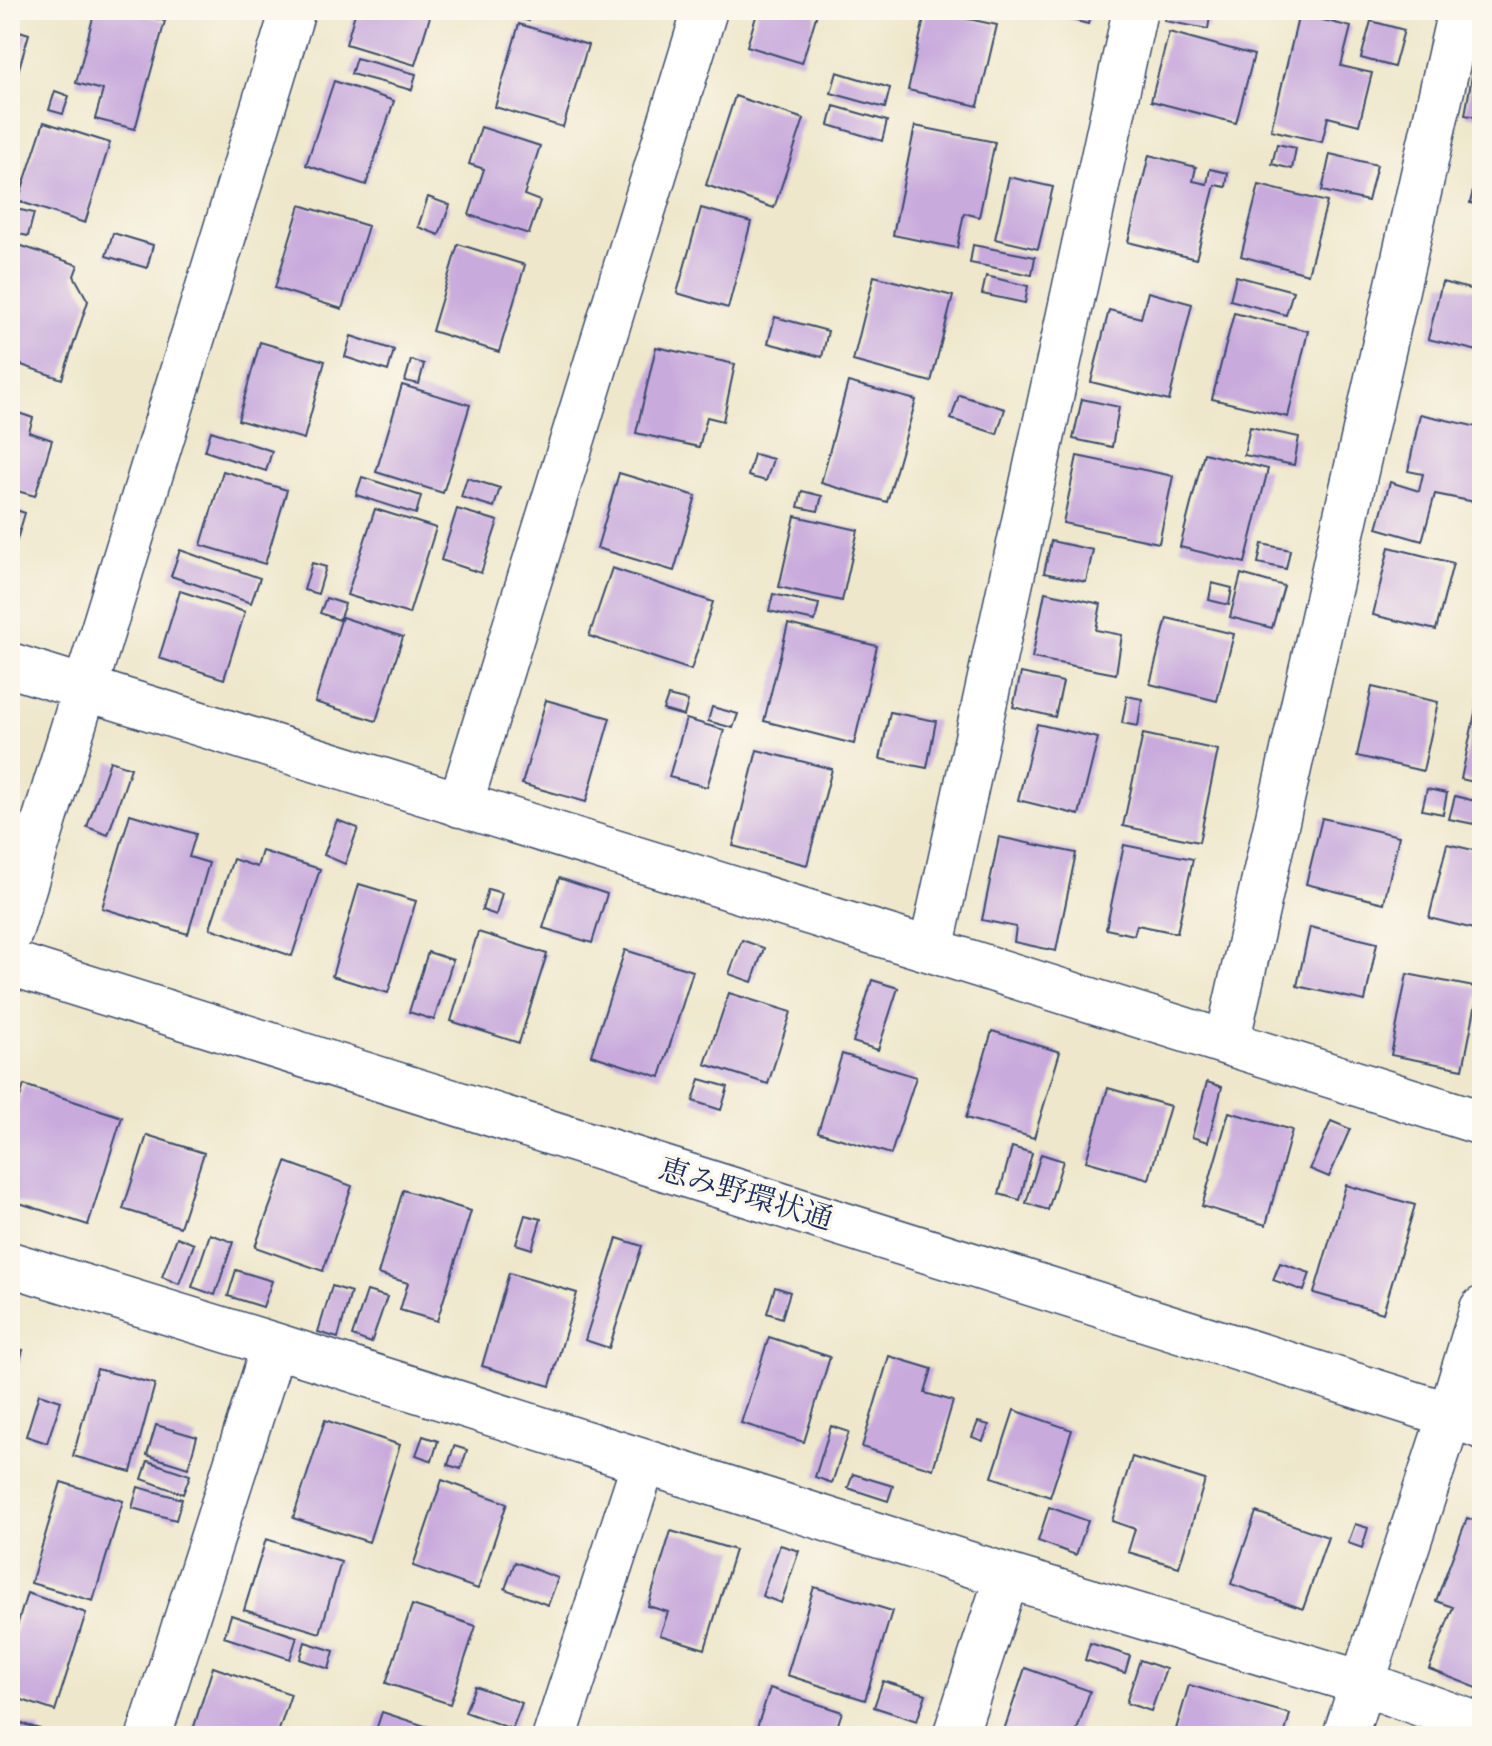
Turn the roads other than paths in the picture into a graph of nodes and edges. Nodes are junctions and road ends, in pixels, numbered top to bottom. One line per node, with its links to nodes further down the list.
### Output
1 (293, 10): 6 (street)
2 (705, 10): 7 (street)
3 (1135, 10): 9 (street)
4 (1460, 10): 11 (street)
5 (10, 665): 6 (street)
6 (84, 688): 7 (street); 8 (street)
7 (460, 805): 9 (street)
8 (10, 933)
9 (931, 950): 11 (street)
10 (10, 963): 16 (street, 恵み野環状通)
11 (1227, 1043): 12 (street)
12 (1482, 1123)
13 (10, 1264): 15 (street)
14 (1482, 1309): 16 (street)
15 (274, 1345): 17 (street); 21 (street)
16 (1466, 1421): 19 (street)
17 (644, 1462): 18 (street); 22 (street)
18 (1007, 1576): 19 (street); 23 (street)
19 (1362, 1683): 20 (street); 24 (street)
20 (1482, 1726)
21 (149, 1736)
22 (555, 1736)
23 (955, 1736)
24 (1345, 1736)

